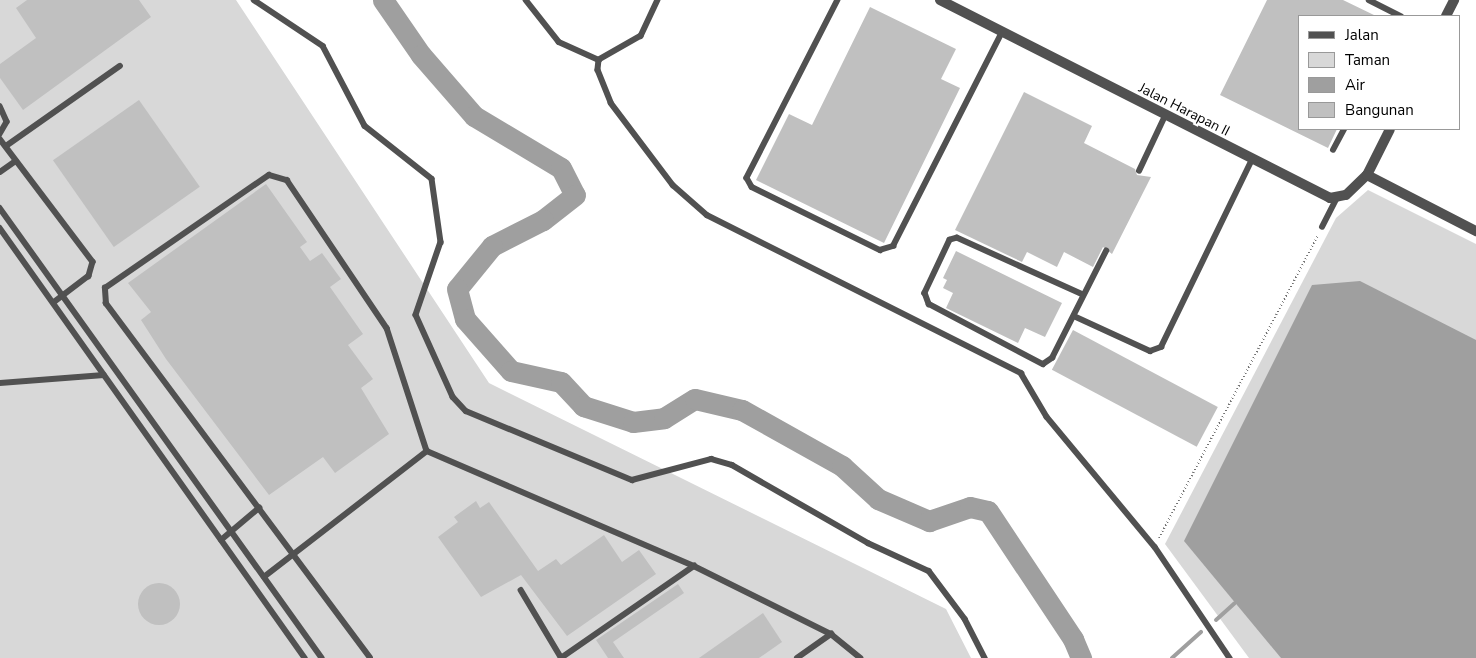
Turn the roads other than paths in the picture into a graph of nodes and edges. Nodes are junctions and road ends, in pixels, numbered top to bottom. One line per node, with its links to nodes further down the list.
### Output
1 (254, 0): 54 (lane)
2 (526, 0): 11 (lane)
3 (658, 0): 11 (lane)
4 (838, 0): 10 (lane)
5 (940, 0): 10 (street, Jalan Harapan II)
6 (1369, 0): 8 (lane)
7 (1454, 0): 9 (street)
8 (1399, 15)
9 (1446, 15)
10 (1002, 32): 14 (street, Jalan Harapan II)
11 (599, 60): 55 (lane)
12 (120, 66): 19 (lane)
13 (0, 106): 17 (lane)
14 (1165, 116): 21 (street, Jalan Harapan II); 23 (lane)
15 (1343, 130): 20 (lane)
16 (1389, 130): 25 (street)
17 (0, 134)
18 (0, 140): 19 (lane)
19 (6, 146): 22 (lane)
20 (1333, 150)
21 (1252, 160): 26 (street, Jalan Harapan II); 36 (lane)
22 (16, 161): 24 (lane); 34 (lane)
23 (1140, 171)
24 (0, 172)
25 (1366, 175): 26 (street); 31 (street)
26 (1337, 198): 29 (lane)
27 (0, 208): 28 (lane)
28 (12, 224): 30 (lane); 34 (lane)
29 (1322, 227)
30 (1, 231): 35 (lane)
31 (1476, 231)
32 (1106, 251): 33 (lane)
33 (1083, 295): 36 (lane); 36 (lane)
34 (65, 296): 35 (lane); 41 (lane)
35 (54, 302): 37 (lane)
36 (1074, 316)
37 (104, 375): 38 (lane); 42 (lane)
38 (0, 383)
39 (427, 451): 40 (lane); 43 (lane); 44 (lane)
40 (258, 508): 41 (lane); 43 (lane)
41 (233, 531): 42 (lane); 45 (lane)
42 (221, 540): 48 (lane)
43 (293, 553): 45 (lane); 50 (lane)
44 (694, 566): 47 (lane); 51 (lane)
45 (264, 577): 49 (lane)
46 (521, 590): 51 (lane)
47 (831, 634): 52 (lane); 53 (lane)
48 (305, 658)
49 (322, 658)
50 (370, 658)
51 (561, 658)
52 (797, 658)
53 (861, 658)
54 (985, 658)
55 (1230, 658)

